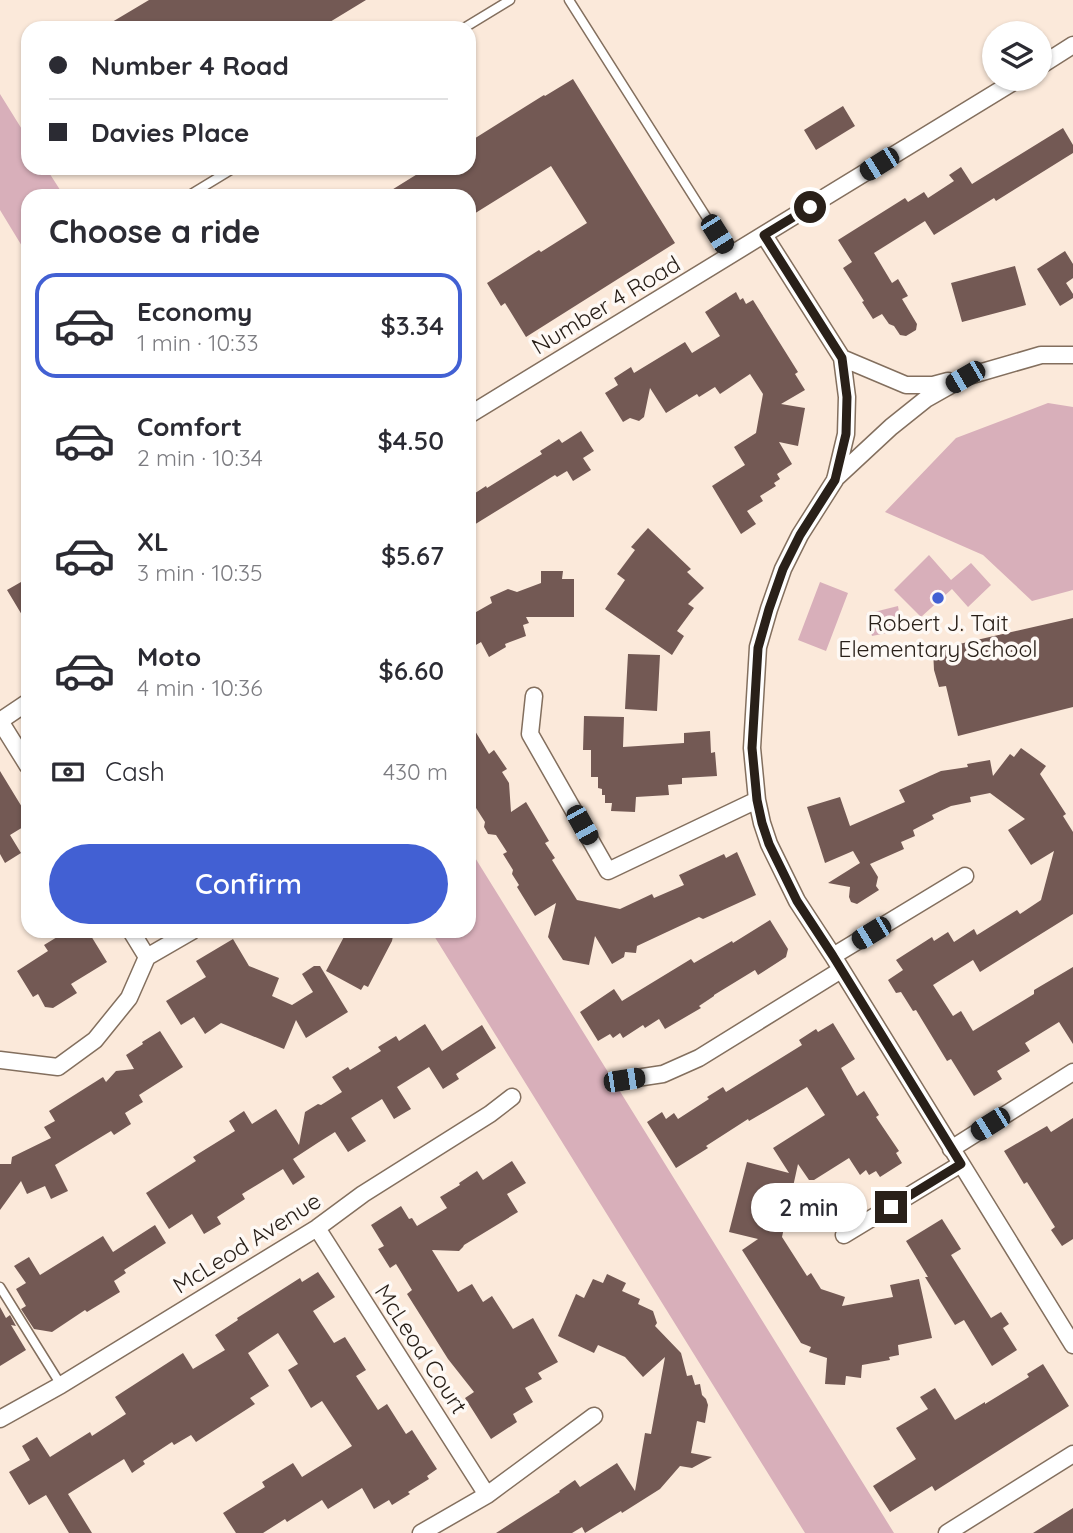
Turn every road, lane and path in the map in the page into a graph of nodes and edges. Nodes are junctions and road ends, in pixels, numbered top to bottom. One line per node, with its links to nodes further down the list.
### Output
1 (510, 0): 3 (lane)
2 (569, 0): 10 (lane)
3 (476, 21)
4 (1073, 45): 5 (street)
5 (1052, 58)
6 (998, 91): 9 (street, Number 4 Road)
7 (222, 175): 8 (lane)
8 (200, 189)
9 (764, 235): 10 (street, Number 4 Road); 12 (street)
10 (730, 256): 14 (street, Number 4 Road)
11 (1073, 355): 13 (street)
12 (842, 358): 13 (street); 15 (street)
13 (965, 377): 15 (street)
14 (476, 411)
15 (835, 480): 20 (street)
16 (534, 696): 20 (street)
17 (21, 707): 18 (street)
18 (0, 721): 19 (street)
19 (21, 755)
20 (757, 800): 25 (street)
21 (965, 876): 25 (street)
22 (135, 938): 24 (street)
23 (180, 938): 24 (street)
24 (147, 957): 26 (street)
25 (837, 963): 28 (street); 30 (street)
26 (0, 1060)
27 (1073, 1072): 30 (street)
28 (624, 1080)
29 (512, 1097): 32 (street, McLeod Avenue)
30 (951, 1149): 31 (street)
31 (961, 1164): 33 (street); 35 (street)
32 (317, 1228): 36 (street, McLeod Avenue); 40 (street, McLeod Court)
33 (844, 1236)
34 (0, 1287): 36 (lane)
35 (1073, 1345)
36 (61, 1385): 38 (street, McLeod Avenue)
37 (594, 1416): 40 (street)
38 (0, 1419)
39 (1073, 1454): 42 (street)
40 (487, 1495): 41 (street)
41 (421, 1533)
42 (947, 1533)

